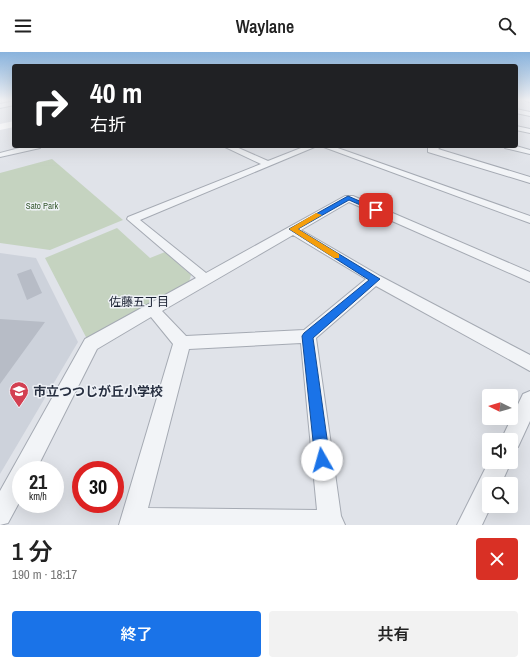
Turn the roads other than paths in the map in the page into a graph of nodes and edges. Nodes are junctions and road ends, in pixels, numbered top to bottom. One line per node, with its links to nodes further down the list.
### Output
1 (12, 124): 2 (street)
2 (0, 127)
3 (518, 128): 4 (street)
4 (530, 131)
5 (29, 148): 12 (street)
6 (232, 148): 13 (street)
7 (308, 148): 13 (street)
8 (331, 148): 15 (street)
9 (434, 148): 14 (street)
10 (515, 148): 11 (street)
11 (530, 152)
12 (0, 155)
13 (268, 164): 18 (street)
14 (530, 180)
15 (530, 220)
16 (292, 229): 17 (street); 18 (street); 19 (street)
17 (530, 277)
18 (205, 279): 20 (street)
19 (375, 279): 21 (street); 23 (street)
20 (152, 309): 22 (street); 26 (street)
21 (308, 336): 22 (street); 31 (street)
22 (182, 343): 30 (street)
23 (530, 364)
24 (530, 400): 25 (street)
25 (514, 433)
26 (29, 461)
27 (497, 469): 32 (street)
28 (12, 493): 29 (street)
29 (0, 515)
30 (132, 523): 31 (street)
31 (331, 523)
32 (469, 525)

